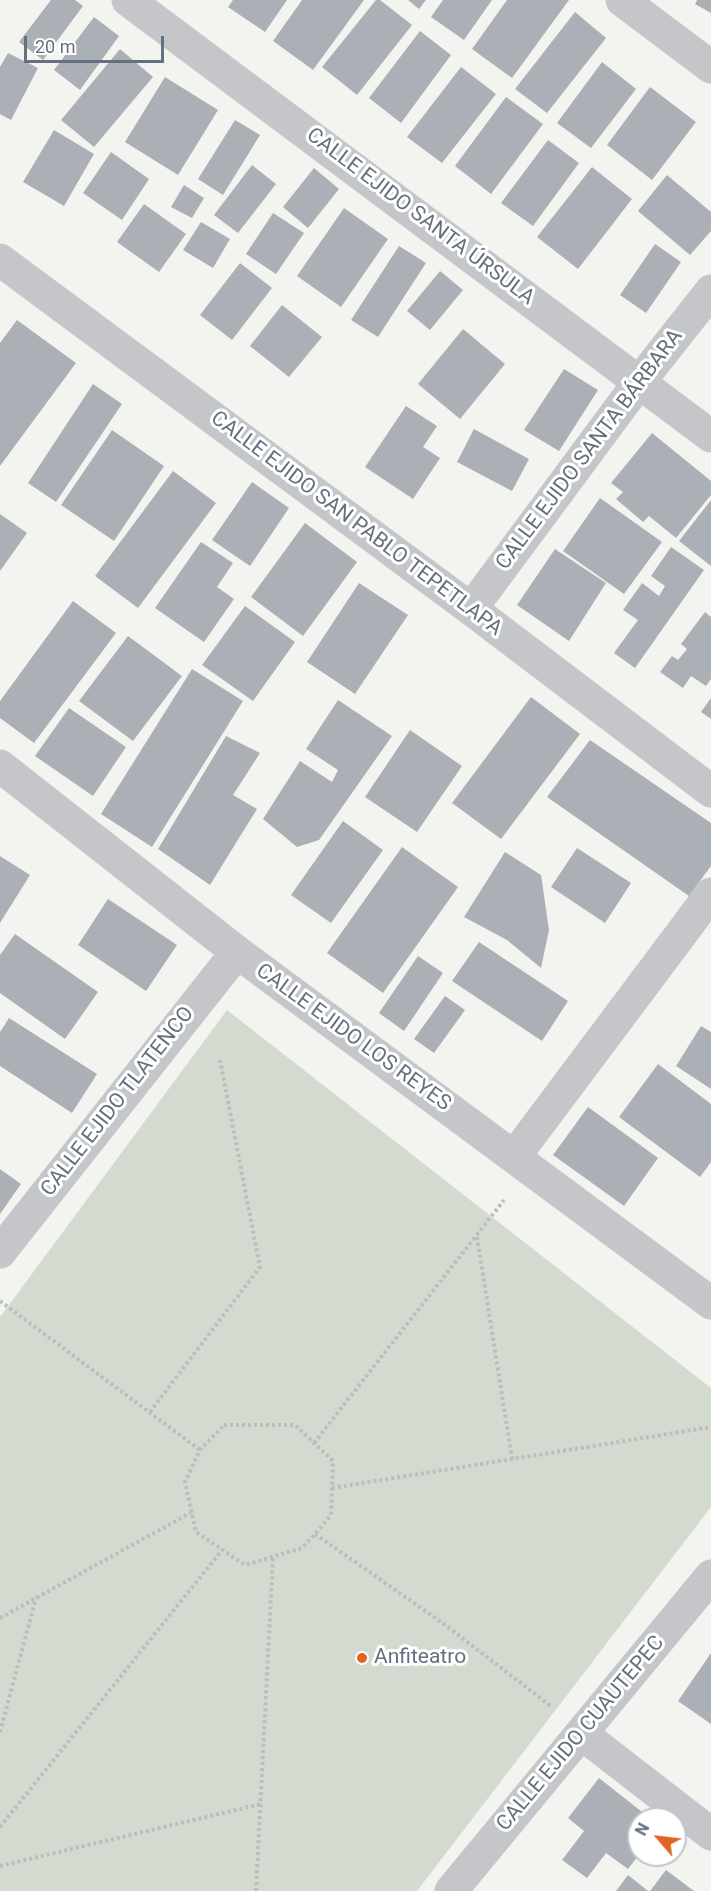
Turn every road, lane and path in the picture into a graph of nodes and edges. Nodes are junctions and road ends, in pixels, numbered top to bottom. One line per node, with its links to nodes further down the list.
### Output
1 (128, 0): 6 (street, CALLE EJIDO SANTA ÚRSULA)
2 (622, 0): 3 (street)
3 (711, 66)
4 (0, 260): 8 (street, CALLE EJIDO SAN PABLO TEPETLAPA)
5 (711, 291): 6 (street, CALLE EJIDO SANTA BÁRBARA)
6 (640, 381): 7 (street, CALLE EJIDO SANTA ÚRSULA); 8 (street, CALLE EJIDO SANTA BÁRBARA)
7 (711, 436)
8 (471, 609): 10 (street, CALLE EJIDO SAN PABLO TEPETLAPA)
9 (0, 766): 12 (street, CALLE EJIDO LOS REYES)
10 (711, 791)
11 (711, 894): 14 (street)
12 (237, 952): 14 (street, CALLE EJIDO LOS REYES); 16 (street, CALLE EJIDO TLATENCO)
13 (220, 1060): 19 (path)
14 (521, 1162): 15 (path); 18 (street, CALLE EJIDO LOS REYES)
15 (477, 1236): 21 (path); 23 (path)
16 (0, 1252)
17 (0, 1300): 19 (path)
18 (711, 1303)
19 (150, 1412): 22 (path)
20 (711, 1427): 23 (path)
21 (314, 1443): 22 (path); 24 (path)
22 (200, 1450): 25 (path)
23 (512, 1459): 24 (path)
24 (332, 1488): 26 (path)
25 (192, 1512): 27 (path); 30 (path)
26 (315, 1534): 28 (path); 33 (path)
27 (222, 1550): 28 (path); 35 (path)
28 (273, 1557): 34 (path)
29 (711, 1576): 33 (street, CALLE EJIDO CUAUTEPEC)
30 (36, 1598): 31 (path); 32 (path)
31 (0, 1618)
32 (0, 1732)
33 (582, 1734): 36 (street); 39 (street, CALLE EJIDO CUAUTEPEC)
34 (261, 1803): 37 (path); 38 (path)
35 (0, 1827)
36 (711, 1834)
37 (0, 1866)
38 (256, 1891)
39 (451, 1891)

